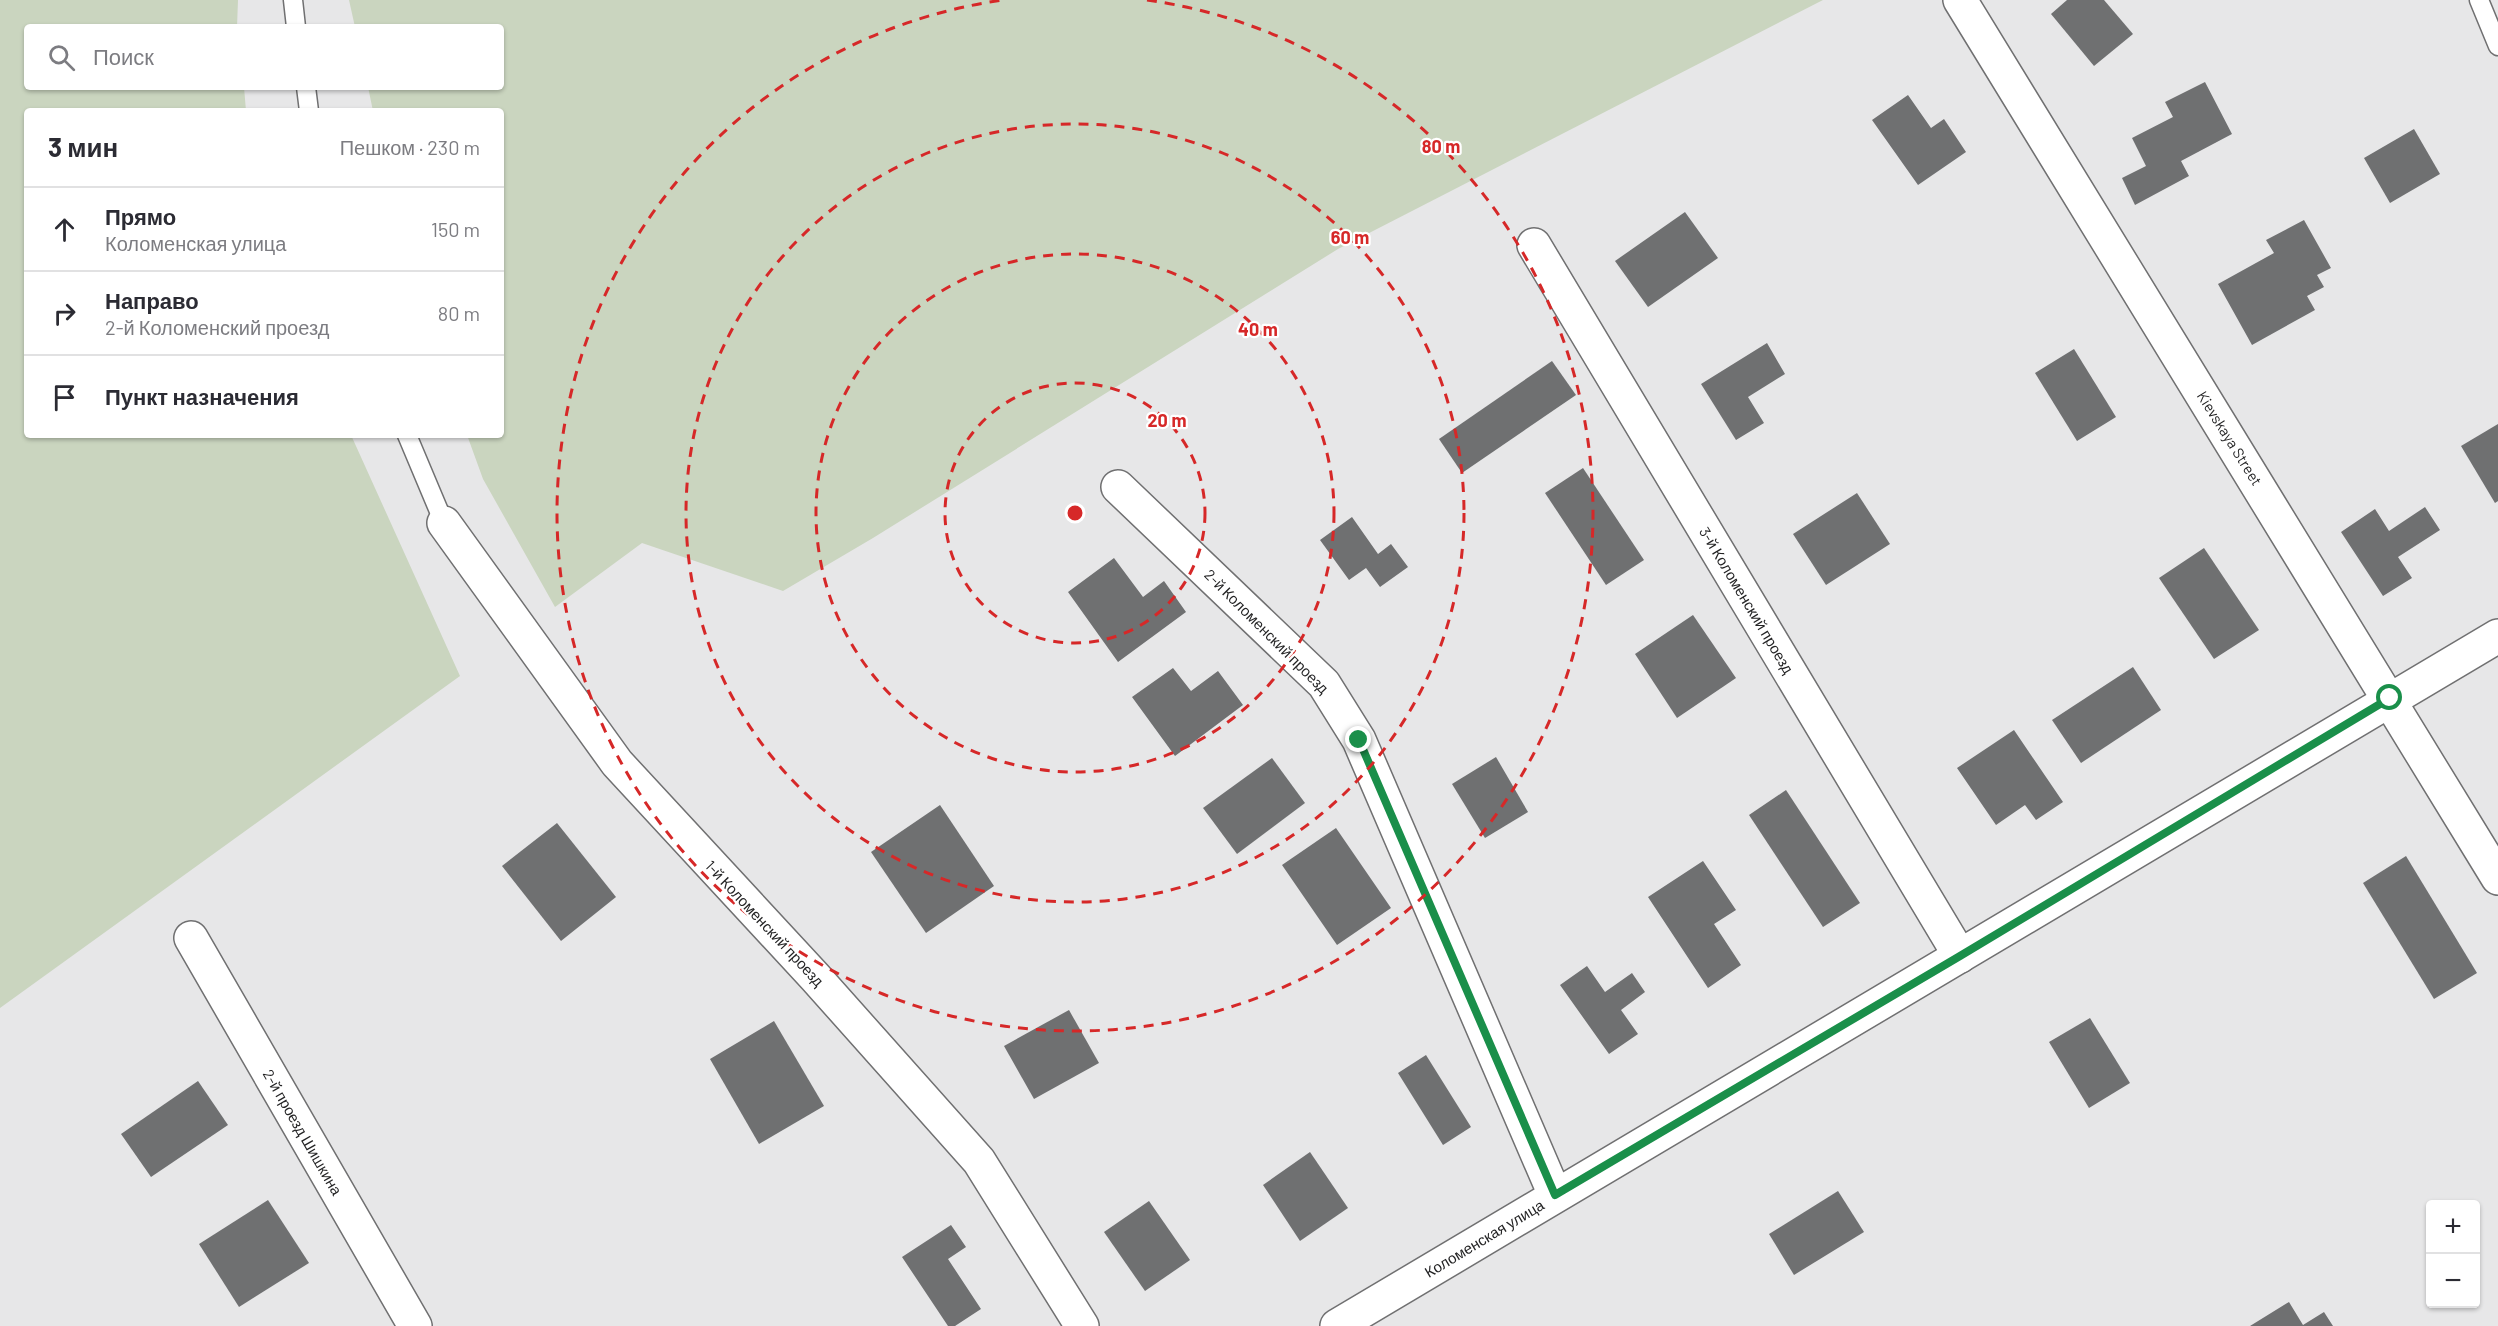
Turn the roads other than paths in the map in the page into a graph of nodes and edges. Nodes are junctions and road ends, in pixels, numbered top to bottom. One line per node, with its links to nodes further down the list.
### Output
1 (293, 0): 4 (lane)
2 (1960, 0): 13 (street, Kievskaya Street)
3 (2479, 0): 5 (lane)
4 (296, 24)
5 (2498, 46)
6 (306, 90): 7 (lane)
7 (309, 108)
8 (1534, 245): 16 (street, 3-й Коломенский проезд)
9 (408, 438): 11 (lane)
10 (1118, 488): 17 (street, 2-й Коломенский проезд)
11 (444, 523): 19 (street, 1-й Коломенский проезд)
12 (2498, 636): 13 (street, Коломенская улица)
13 (2390, 698): 14 (street, Kievskaya Street); 16 (street, Коломенская улица)
14 (2498, 878)
15 (191, 938): 18 (street, 2-й проезд Шишкина)
16 (1960, 956): 17 (street, Коломенская улица)
17 (1555, 1195): 20 (street, Коломенская улица)
18 (415, 1326)
19 (1083, 1326)
20 (1337, 1326)

